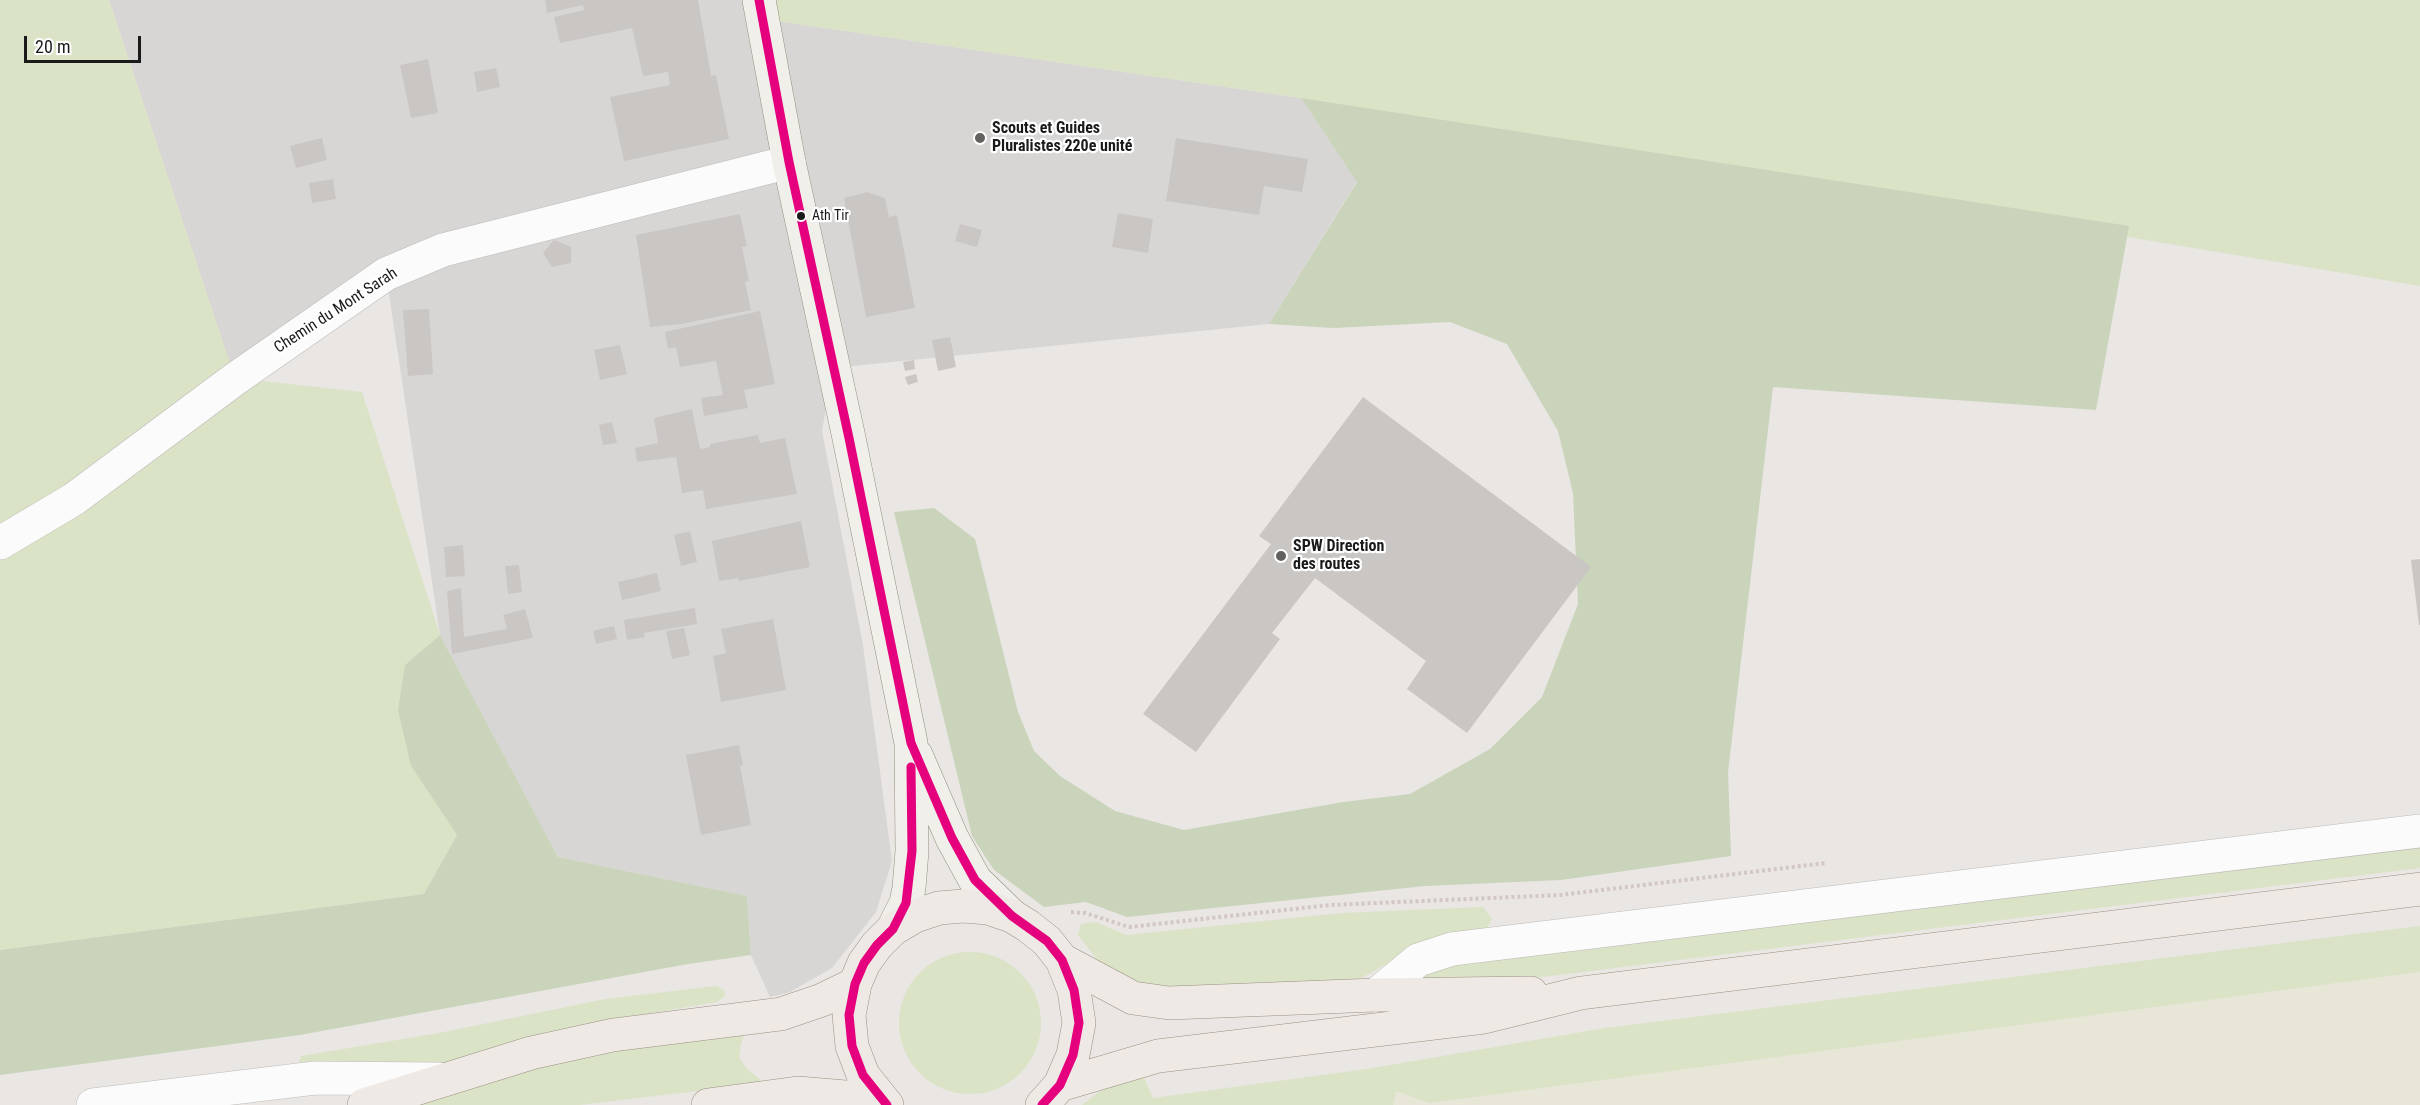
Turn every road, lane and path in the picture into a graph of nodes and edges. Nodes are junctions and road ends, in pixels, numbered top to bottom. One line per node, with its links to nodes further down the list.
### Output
1 (759, 0): 2 (main road)
2 (789, 162): 3 (street, Chemin du Mont Sarah); 4 (main road)
3 (0, 543)
4 (911, 742): 8 (main road); 9 (main road)
5 (2420, 831): 13 (street)
6 (1828, 863): 8 (path)
7 (2420, 889): 12 (main road)
8 (1020, 921): 9 (main road); 10 (main road)
9 (893, 929): 11 (main road)
10 (1062, 960): 13 (main road); 15 (main road)
11 (855, 984): 14 (main road); 16 (main road)
12 (1581, 993): 13 (main road); 15 (main road)
13 (1376, 995)
14 (446, 1080): 17 (street); 18 (main road)
15 (1051, 1095)
16 (884, 1102): 19 (main road)
17 (93, 1105)
18 (364, 1105)
19 (708, 1105)

